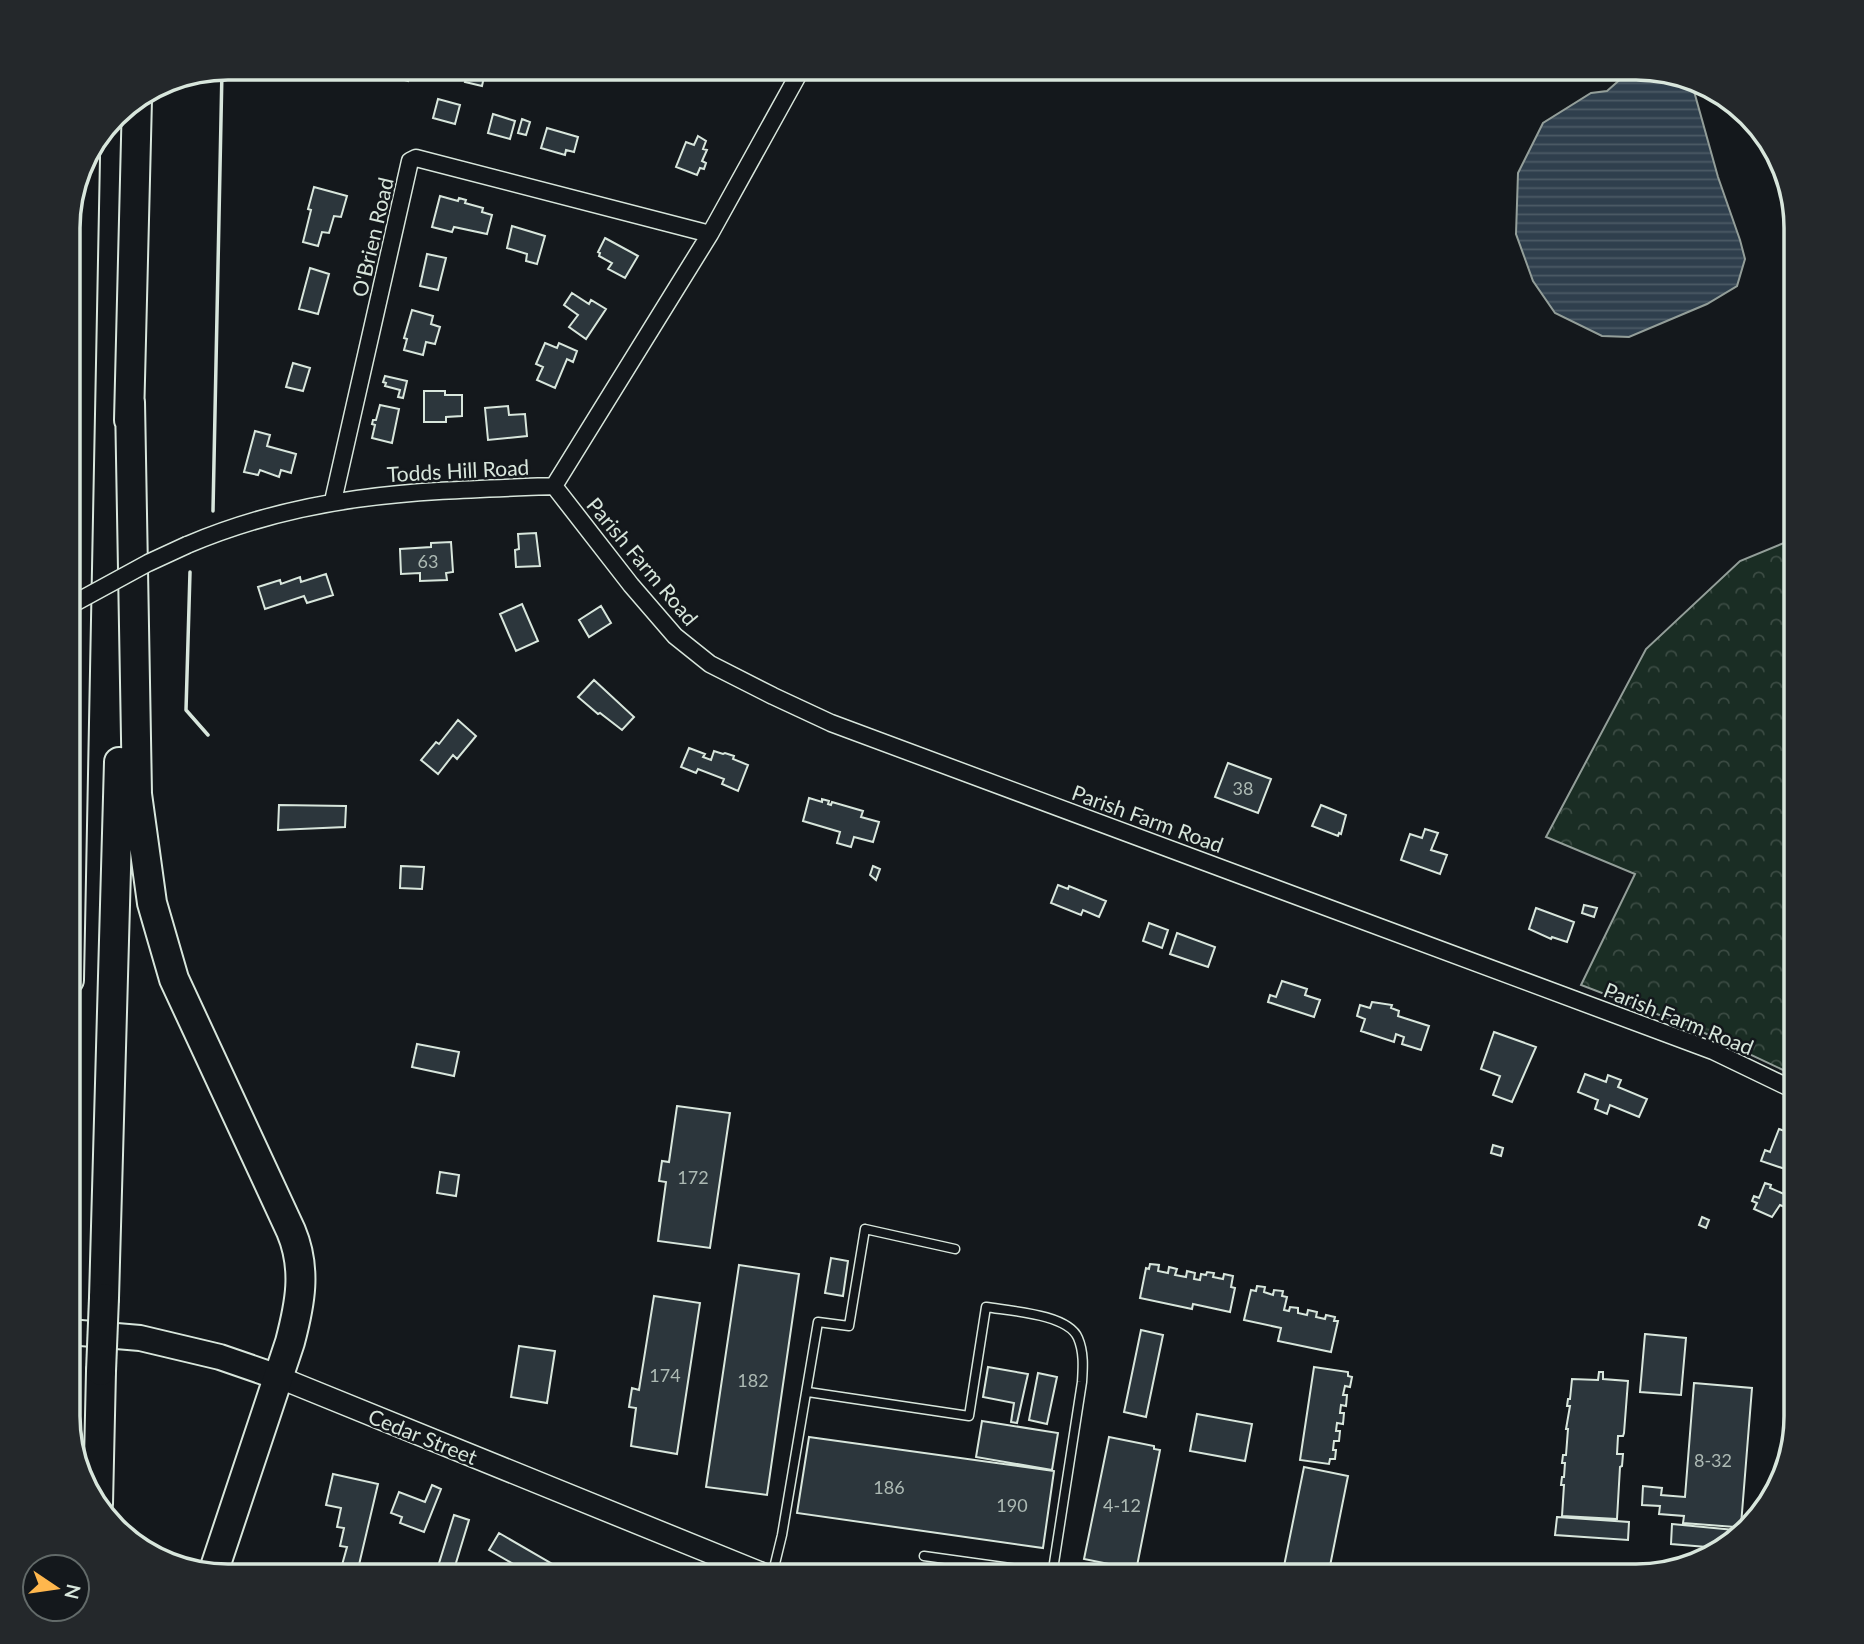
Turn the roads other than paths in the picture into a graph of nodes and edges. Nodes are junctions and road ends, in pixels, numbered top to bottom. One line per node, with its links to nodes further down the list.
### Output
1 (795, 81): 5 (street, Todds Hill Road)
2 (137, 113): 8 (highway)
3 (84, 199): 4 (highway)
4 (84, 209): 6 (highway); 7 (highway)
5 (710, 233): 9 (street, Todds Hill Road); 10 (street, O'Brien Road)
6 (81, 251)
7 (81, 363)
8 (130, 402): 15 (highway); 17 (highway, bridge)
9 (554, 486): 10 (street, Todds Hill Road); 12 (street, Parish Farm Road)
10 (333, 501): 11 (street, Todds Hill Road, bridge)
11 (81, 599)
12 (1784, 1085)
13 (955, 1249): 16 (lane)
14 (81, 1333): 15 (main road, Cedar Street)
15 (278, 1377): 19 (highway); 20 (main road, Cedar Street)
16 (808, 1392): 21 (lane); 23 (lane)
17 (99, 1487)
18 (924, 1556): 22 (lane)
19 (216, 1563)
20 (740, 1564)
21 (774, 1564)
22 (978, 1564)
23 (1055, 1564)

